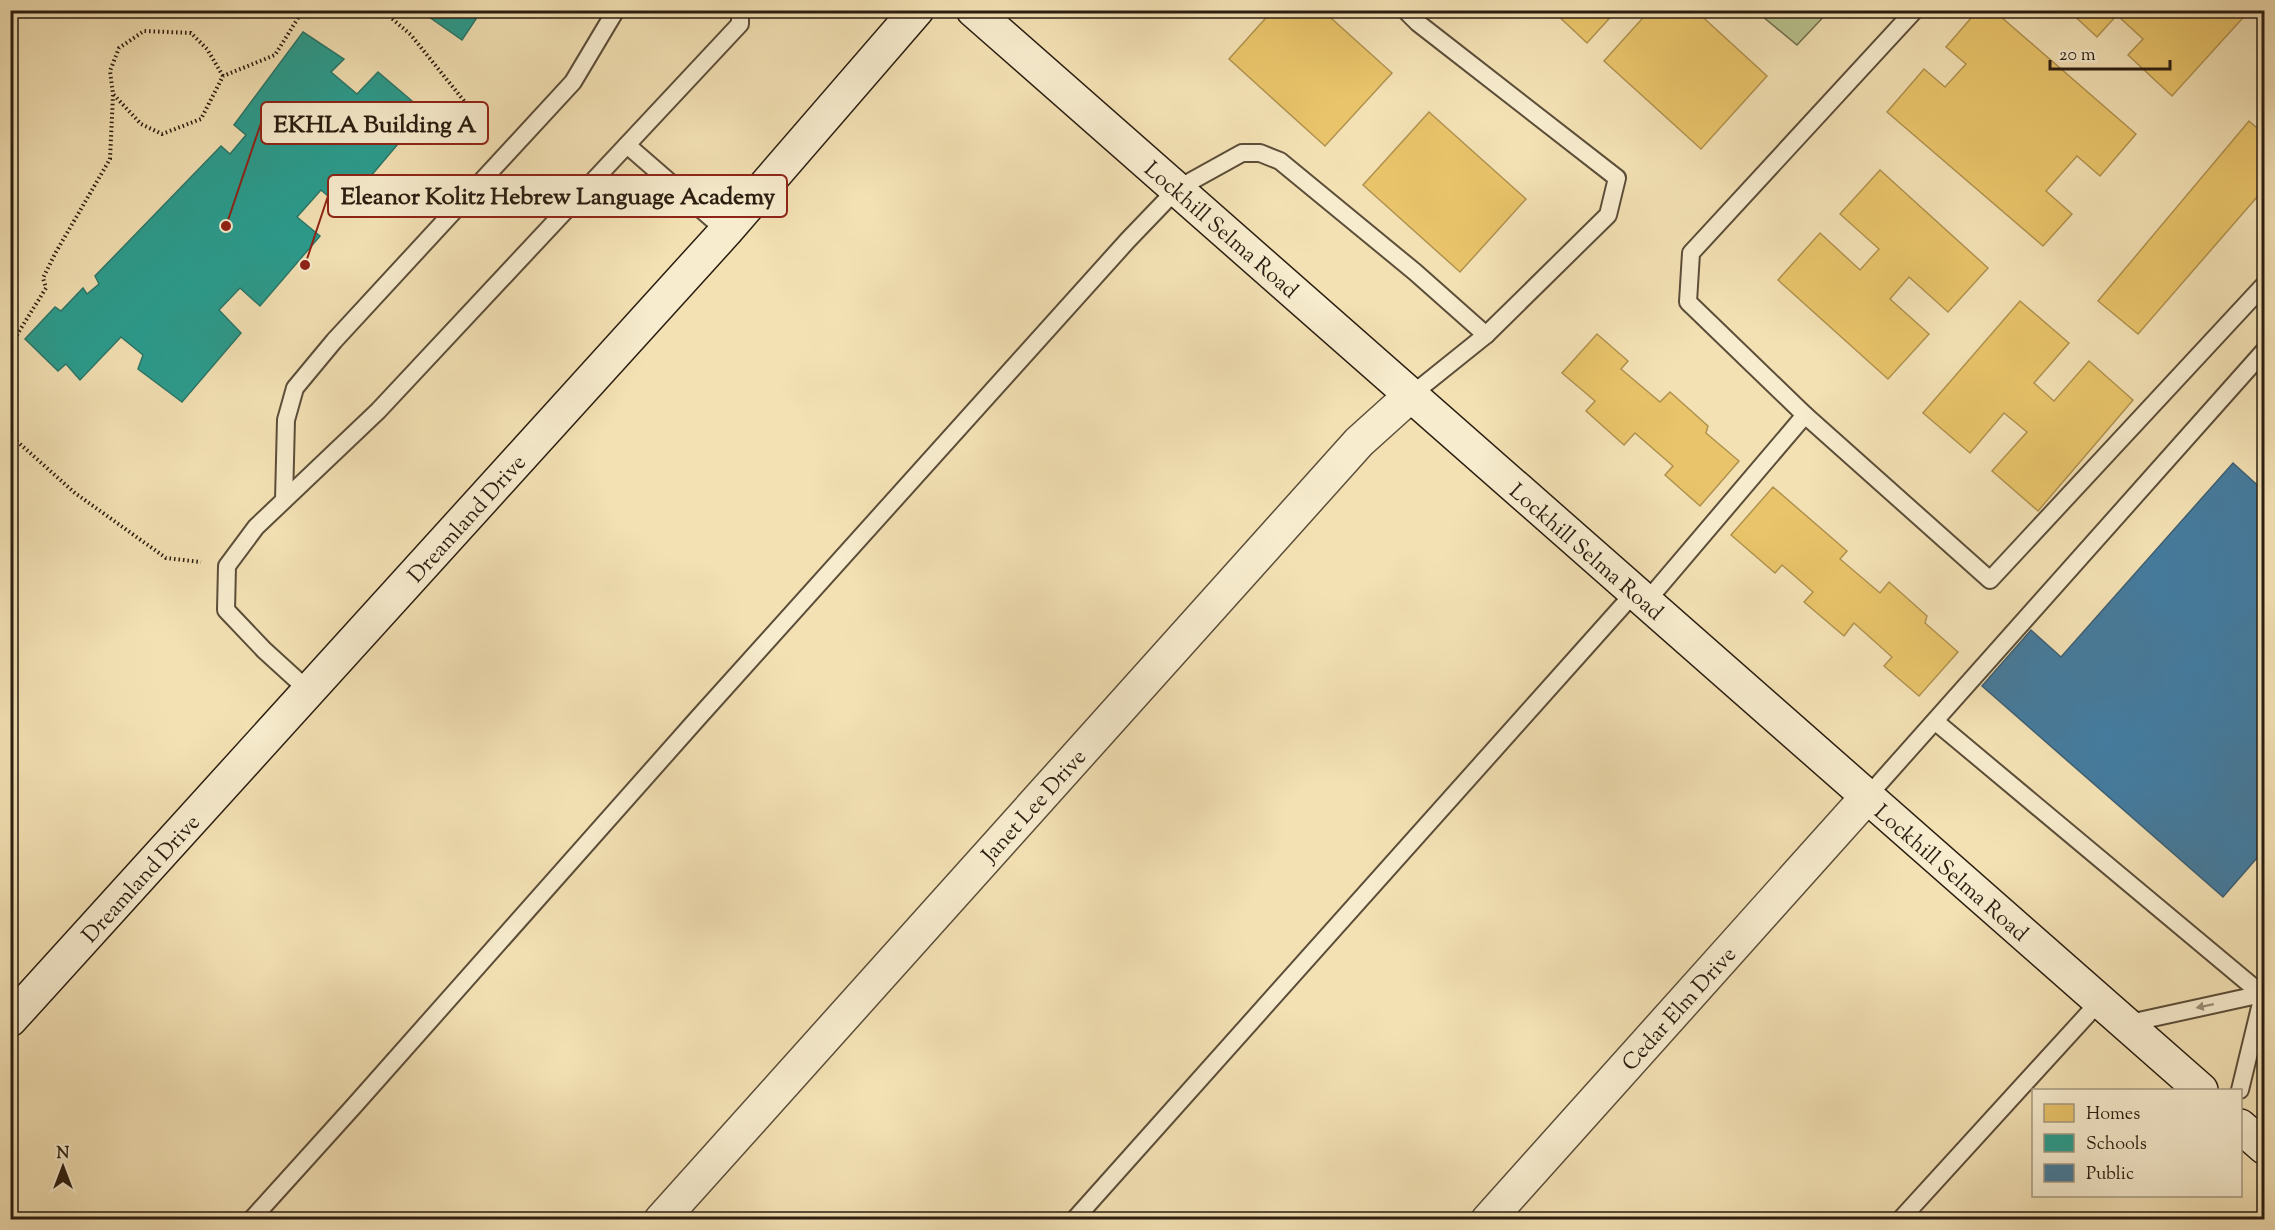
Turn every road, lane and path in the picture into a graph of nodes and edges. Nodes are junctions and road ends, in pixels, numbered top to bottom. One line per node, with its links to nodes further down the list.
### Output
1 (303, 10): 9 (path)
2 (382, 10): 11 (path)
3 (616, 10): 22 (lane)
4 (740, 10): 12 (lane)
5 (917, 10): 14 (street, Dreamland Drive)
6 (973, 10): 13 (street, Lockhill Selma Road)
7 (1405, 10): 16 (lane)
8 (1915, 10): 20 (lane)
9 (223, 76): 10 (path); 10 (path)
10 (113, 94): 18 (path)
11 (481, 122)
12 (627, 145): 14 (lane); 22 (lane)
13 (1178, 189): 16 (lane); 19 (street, Lockhill Selma Road); 36 (lane)
14 (726, 231): 25 (street, Dreamland Drive)
15 (2265, 285): 20 (lane)
16 (1486, 335): 19 (lane)
17 (2265, 351): 26 (lane)
18 (10, 352)
19 (1410, 396): 24 (street, Lockhill Selma Road); 37 (street, Janet Lee Drive)
20 (1806, 415): 24 (lane)
21 (10, 435): 23 (path)
22 (284, 500): 23 (lane)
23 (227, 566): 25 (lane)
24 (1640, 597): 27 (street, Lockhill Selma Road); 38 (lane)
25 (309, 691): 30 (street, Dreamland Drive)
26 (1936, 722): 27 (lane); 28 (lane)
27 (1867, 797): 29 (street, Lockhill Selma Road); 39 (street, Cedar Elm Drive)
28 (2264, 994): 31 (lane, one-way to 31); 33 (lane)
29 (2099, 1002): 31 (street, Lockhill Selma Road); 40 (lane)
30 (10, 1020)
31 (2125, 1024): 32 (street, Lockhill Selma Road)
32 (2200, 1089)
33 (2240, 1089)
34 (2242, 1127): 35 (street)
35 (2265, 1147)
36 (251, 1220)
37 (661, 1220)
38 (1074, 1220)
39 (1488, 1220)
40 (1900, 1220)

